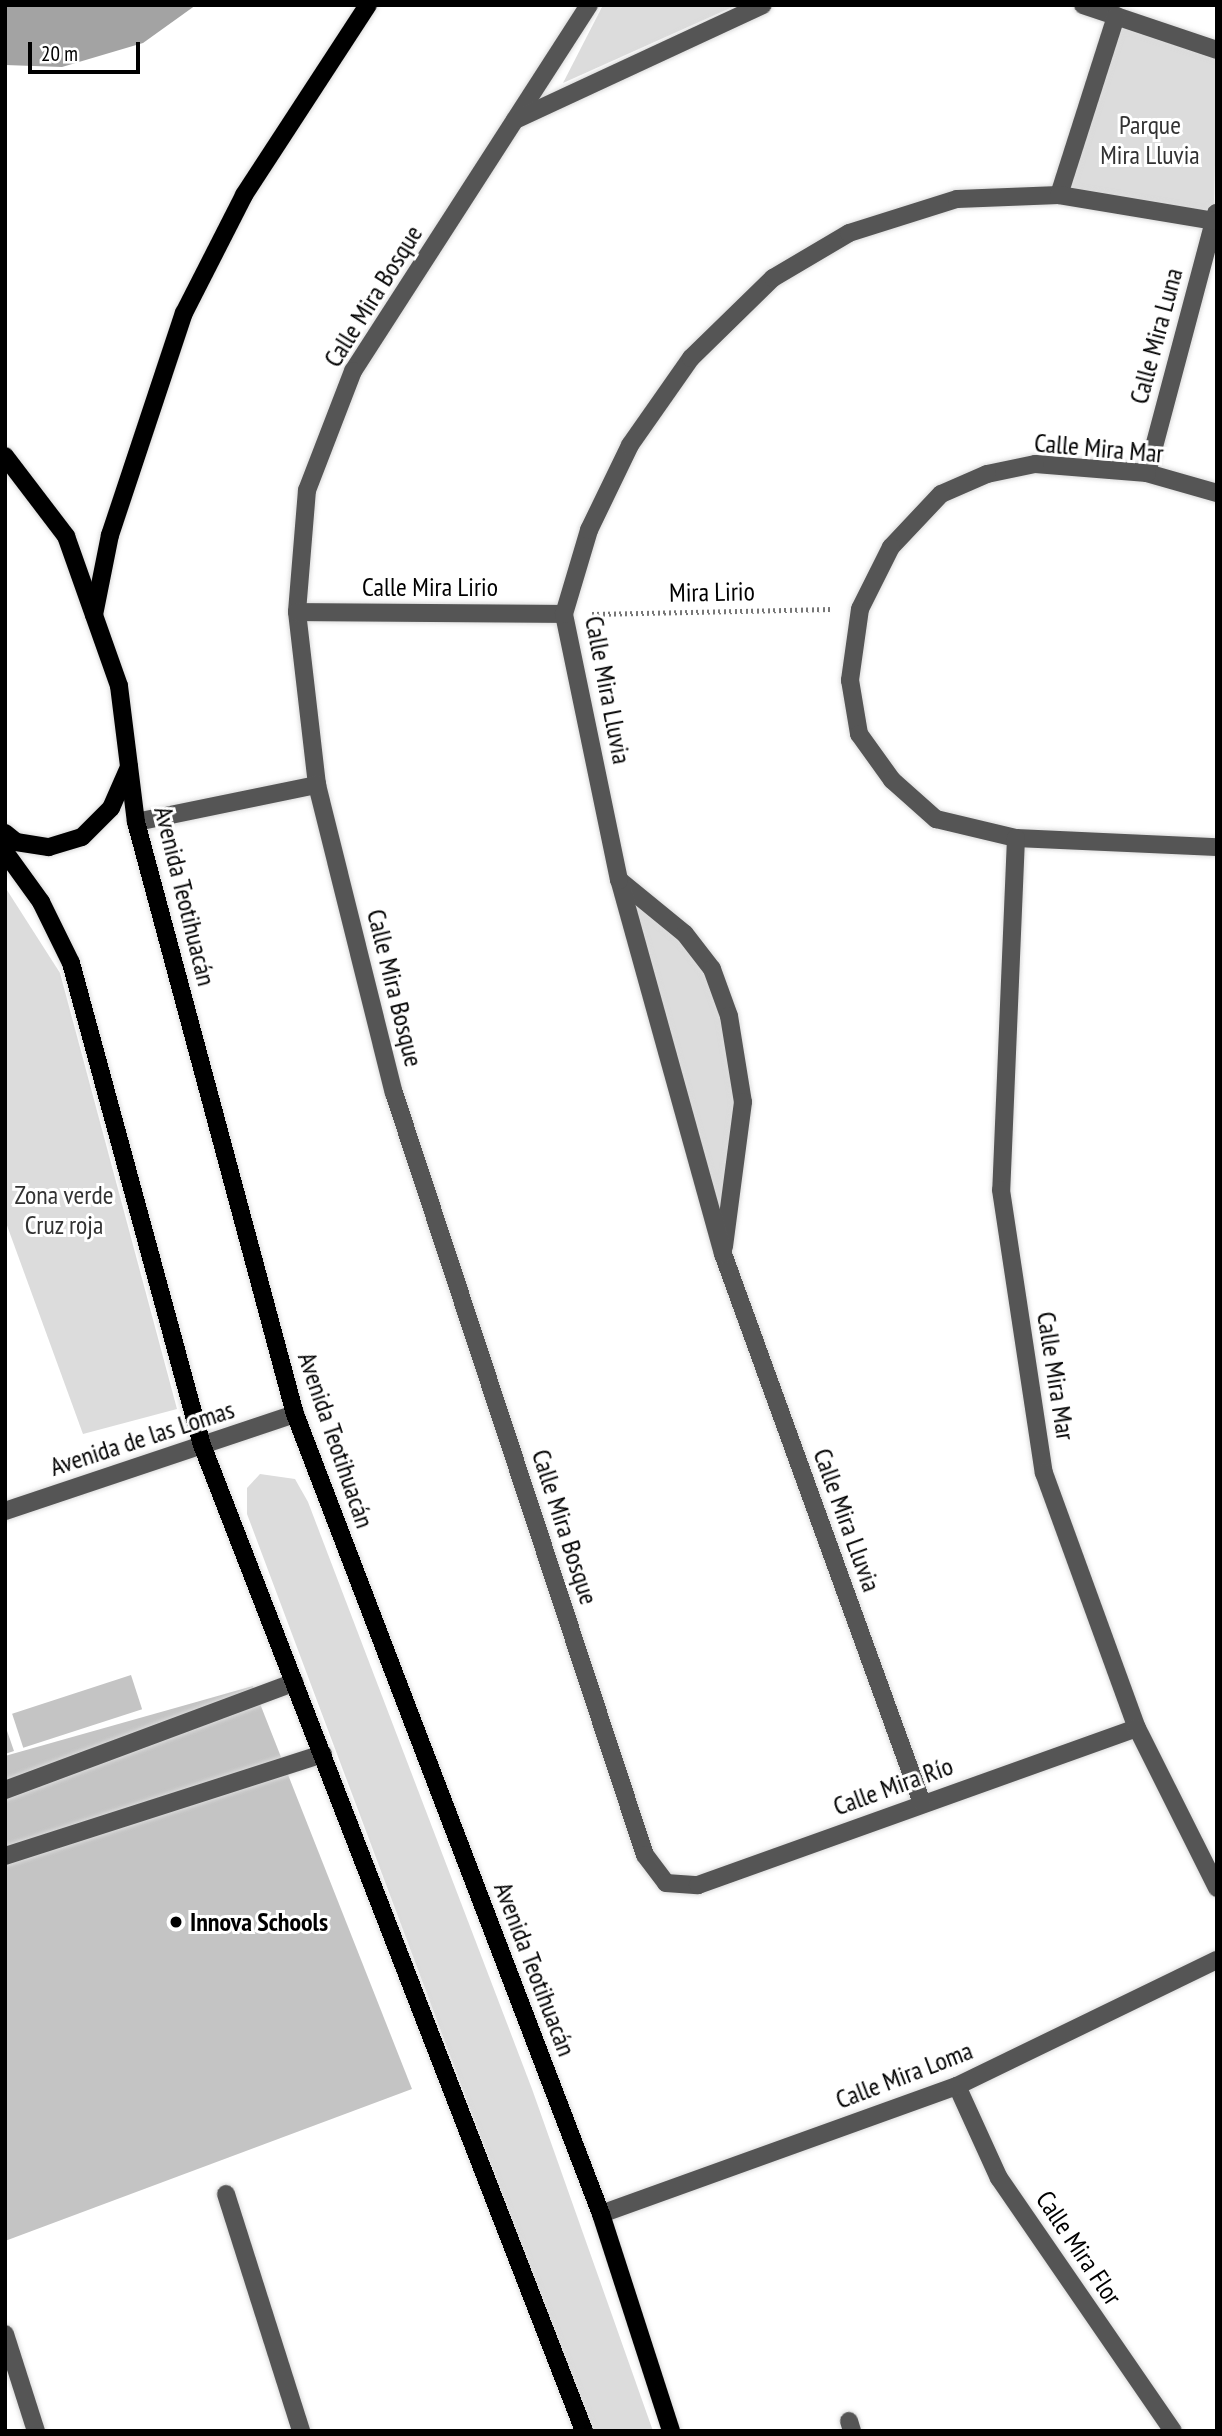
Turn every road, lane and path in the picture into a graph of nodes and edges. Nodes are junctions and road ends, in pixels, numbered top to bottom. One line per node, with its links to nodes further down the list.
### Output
1 (368, 5): 16 (main road)
2 (590, 5): 7 (street, Calle Mira Bosque)
3 (762, 5): 7 (street)
4 (1083, 5): 5 (street)
5 (1116, 16): 6 (street); 8 (street)
6 (1217, 50)
7 (515, 120): 14 (street, Calle Mira Bosque)
8 (1059, 195): 9 (street, Calle Mira Lluvia); 15 (street, Calle Mira Lluvia)
9 (1215, 216): 11 (street, Calle Mira Luna)
10 (5, 456): 16 (main road, Avenida Teotihuacán)
11 (1147, 473): 12 (street, Calle Mira Mar); 13 (street, Calle Mira Mar)
12 (1217, 494)
13 (860, 609): 15 (path, Mira Lirio); 21 (street, Calle Mira Mar)
14 (296, 612): 15 (street, Calle Mira Lirio); 18 (street, Calle Mira Bosque)
15 (564, 614): 24 (street, Calle Mira Lluvia)
16 (94, 615): 17 (main road, Avenida Teotihuacán)
17 (129, 767): 19 (main road, Avenida Teotihuacán); 20 (main road)
18 (317, 785): 19 (street); 35 (street, Calle Mira Bosque)
19 (136, 822): 26 (main road, Avenida Teotihuacán)
20 (5, 832)
21 (1016, 838): 22 (street, Calle Mira Mar); 30 (street, Calle Mira Mar)
22 (1217, 847)
23 (5, 852): 27 (main road)
24 (619, 880): 25 (street, Calle Mira Lluvia); 25 (street, Calle Mira Lluvia)
25 (723, 1254): 33 (street, Calle Mira Lluvia)
26 (295, 1414): 27 (street, Avenida de las Lomas); 40 (main road, Avenida Teotihuacán)
27 (202, 1445): 28 (street, Avenida de las Lomas); 29 (main road)
28 (5, 1511)
29 (295, 1682): 31 (main road); 32 (street)
30 (1137, 1728): 33 (street, Calle Mira Río); 36 (street, Calle Mira Mar)
31 (323, 1754): 34 (street); 44 (main road)
32 (5, 1790)
33 (922, 1803): 35 (street, Calle Mira Río)
34 (5, 1856)
35 (666, 1883)
36 (1217, 1888)
37 (1217, 1960): 38 (street, Calle Mira Loma)
38 (957, 2085): 40 (street, Calle Mira Loma); 46 (street, Calle Mira Flor)
39 (226, 2194): 43 (street)
40 (601, 2214): 45 (main road, Avenida Teotihuacán)
41 (5, 2334): 42 (street)
42 (36, 2431)
43 (301, 2431)
44 (584, 2431)
45 (671, 2431)
46 (1173, 2431)

